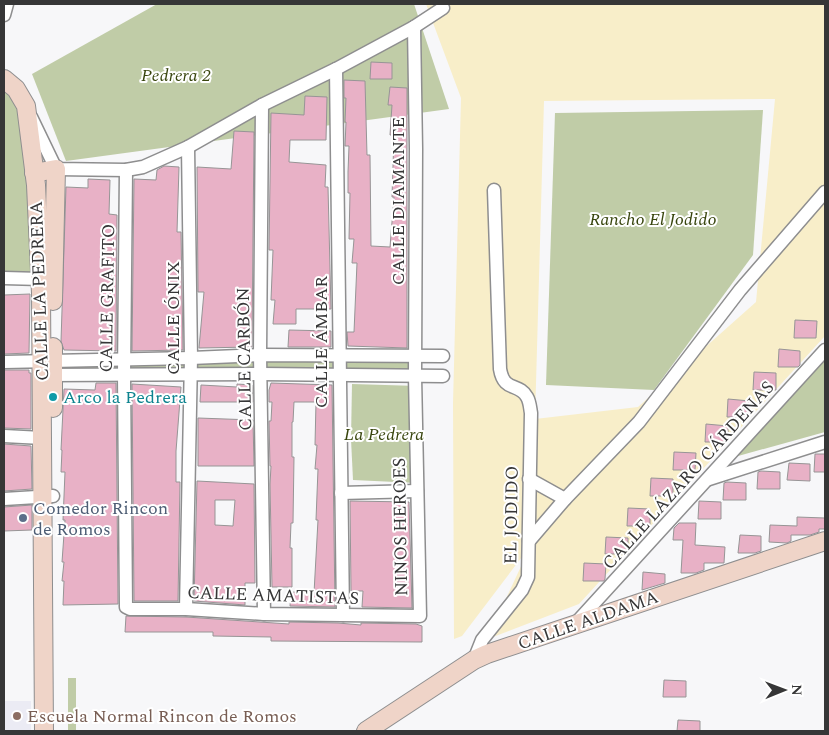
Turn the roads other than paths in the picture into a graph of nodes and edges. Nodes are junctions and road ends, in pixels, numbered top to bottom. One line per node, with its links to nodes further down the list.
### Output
1 (7, 4): 3 (street)
2 (443, 8): 4 (street)
3 (4, 15)
4 (414, 27): 5 (street); 20 (street, CALLE DIAMANTE)
5 (336, 69): 7 (street); 19 (street, CALLE ÁMBAR)
6 (4, 79): 8 (main road)
7 (262, 104): 9 (street); 18 (street, CALLE CARBÓN)
8 (26, 106): 10 (street); 12 (main road, CALLE LA PEDRERA)
9 (188, 147): 11 (street); 22 (street, CALLE ÓNIX)
10 (56, 169): 11 (street); 12 (main road); 25 (main road, CALLE LA PEDRERA)
11 (126, 170): 23 (street, CALLE GRAFITO)
12 (34, 173): 16 (main road, CALLE LA PEDRERA)
13 (494, 190): 35 (street, EL JODIDO)
14 (825, 192): 41 (street)
15 (4, 278): 16 (street)
16 (41, 279): 25 (main road, CALLE LA PEDRERA)
17 (825, 350): 36 (street, CALLE LÁZARO CÁRDENAS)
18 (260, 355): 19 (street); 22 (street); 27 (street, CALLE CARBÓN)
19 (340, 355): 20 (street); 29 (street, CALLE ÁMBAR)
20 (415, 356): 21 (street); 30 (street, CALLE DIAMANTE)
21 (443, 356)
22 (192, 358): 23 (street); 26 (street, CALLE ÓNIX)
23 (124, 359): 25 (street); 28 (street, CALLE GRAFITO)
24 (4, 362): 25 (street)
25 (47, 368): 28 (street); 33 (main road, CALLE LA PEDRERA); 39 (main road, CALLE LA PEDRERA)
26 (191, 374): 27 (street); 28 (street); 45 (street, CALLE ÓNIX)
27 (262, 374): 29 (street); 46 (street, CALLE CARBÓN)
28 (124, 375): 44 (street, CALLE GRAFITO)
29 (339, 376): 30 (street); 38 (street, CALLE ÁMBAR)
30 (415, 376): 31 (street); 37 (street, NINOS HEROES)
31 (443, 376)
32 (4, 436): 33 (street)
33 (42, 438): 39 (main road, CALLE LA PEDRERA)
34 (825, 442): 36 (street)
35 (529, 479): 41 (street); 42 (street, EL JODIDO)
36 (707, 480): 49 (street, CALLE LÁZARO CÁRDENAS)
37 (417, 491): 38 (street); 48 (street, NINOS HEROES)
38 (341, 493): 47 (street, CALLE ÁMBAR)
39 (48, 497): 40 (street); 51 (main road, CALLE LA PEDRERA)
40 (4, 499)
41 (565, 499): 42 (street)
42 (529, 541): 50 (street, EL JODIDO)
43 (825, 541): 49 (main road, CALLE ALDAMA)
44 (126, 607): 45 (street, CALLE AMATISTAS)
45 (186, 609): 46 (street, CALLE AMATISTAS)
46 (264, 614): 47 (street, CALLE AMATISTAS)
47 (343, 615): 48 (street, CALLE AMATISTAS)
48 (420, 616)
49 (576, 623): 50 (main road, CALLE ALDAMA)
50 (474, 660): 54 (main road, CALLE ALDAMA)
51 (49, 670): 52 (main road, CALLE LA PEDRERA); 53 (main road, CALLE LA PEDRERA)
52 (44, 731)
53 (55, 731)
54 (366, 731)

